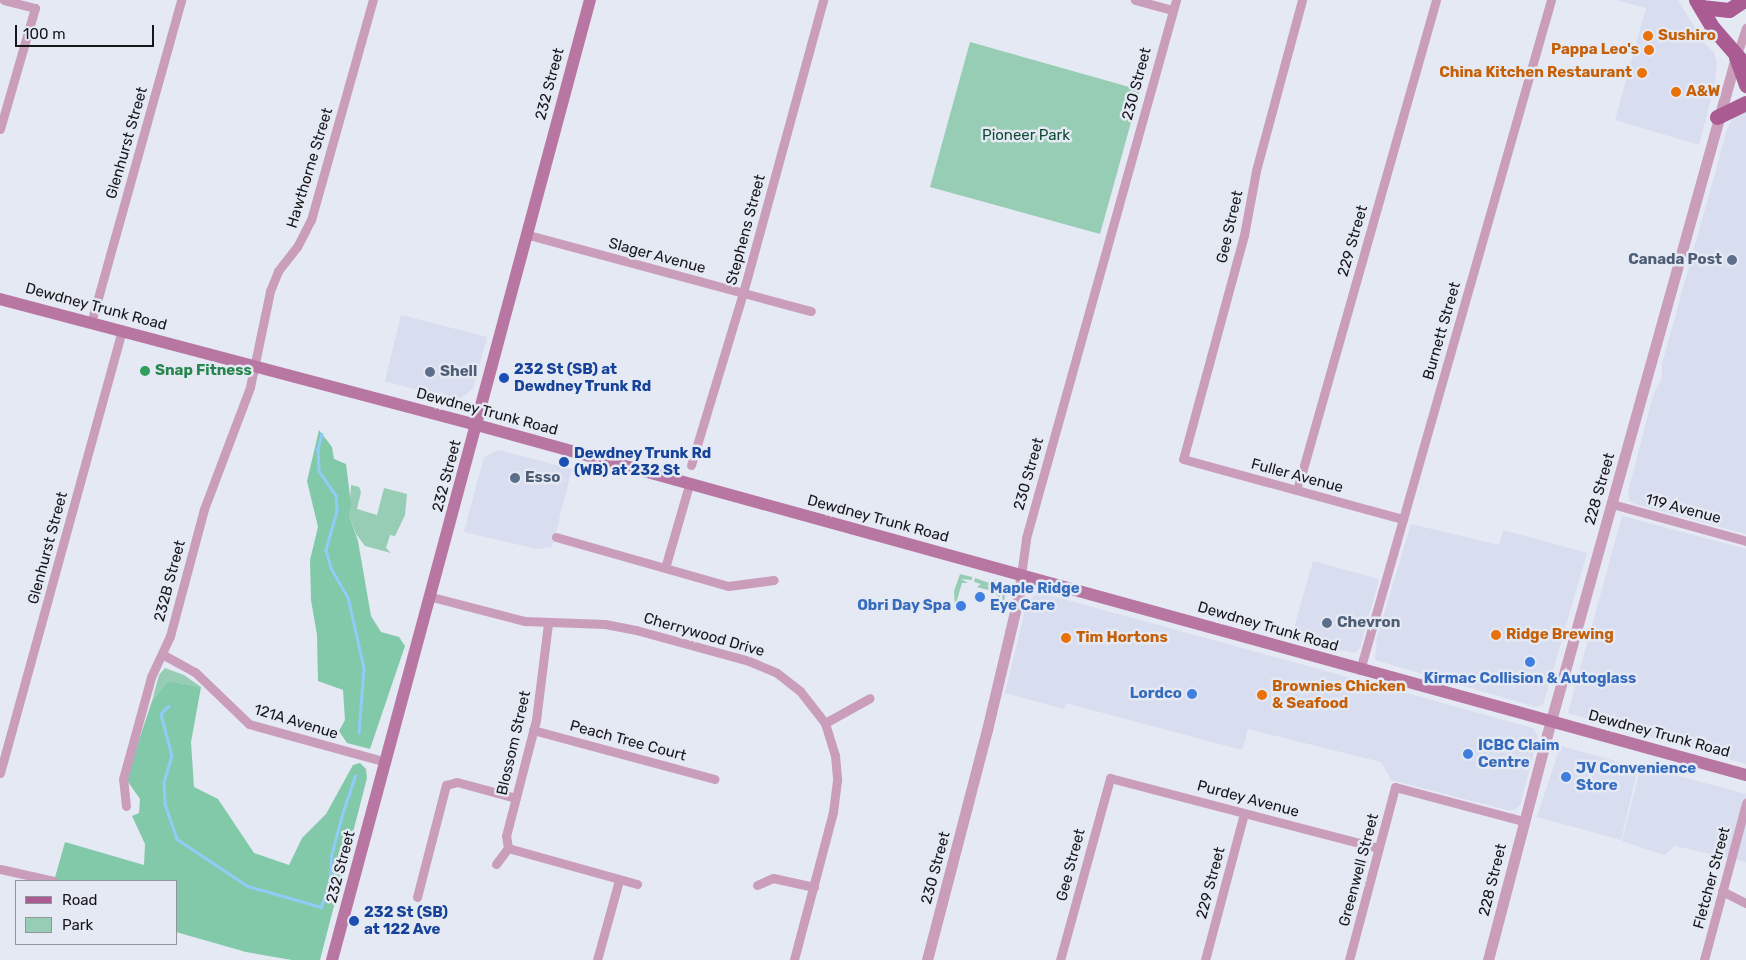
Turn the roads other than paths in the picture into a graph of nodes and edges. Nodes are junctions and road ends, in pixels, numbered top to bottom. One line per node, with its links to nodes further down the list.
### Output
1 (4, 0): 19 (street)
2 (181, 0): 24 (street, Glenhurst Street)
3 (372, 0): 26 (street, Hawthorne Street)
4 (590, 0): 20 (main road, 232 Street)
5 (823, 0): 21 (street, Stephens Street)
6 (1135, 0): 13 (street)
7 (1176, 0): 13 (street, 230 Street)
8 (1302, 0): 28 (street, Gee Street)
9 (1436, 0): 31 (street, 229 Street)
10 (1550, 0): 33 (street, Burnett Street)
11 (1744, 0): 12 (main road)
12 (1699, 4): 15 (main road)
13 (1173, 10): 37 (street, 230 Street)
14 (1746, 28): 15 (street, 228 Street)
15 (1741, 61): 16 (main road); 18 (street, 228 Street)
16 (1746, 85)
17 (1746, 103): 18 (main road)
18 (1717, 117): 32 (street, 228 Street)
19 (0, 129)
20 (525, 234): 21 (street, Slager Avenue); 27 (main road, 232 Street)
21 (742, 293): 23 (street, Slager Avenue); 29 (street, Stephens Street)
22 (0, 299): 24 (main road, Dewdney Trunk Road)
23 (810, 311)
24 (91, 323): 25 (main road, Dewdney Trunk Road)
25 (122, 330): 26 (main road, Dewdney Trunk Road); 48 (street, Glenhurst Street)
26 (254, 366): 27 (main road, Dewdney Trunk Road); 41 (street, 232B Street)
27 (477, 425): 30 (main road, Dewdney Trunk Road); 39 (main road, 232 Street)
28 (1183, 459): 31 (street, Fuller Avenue)
29 (691, 465)
30 (688, 485): 36 (street); 37 (main road, Dewdney Trunk Road)
31 (1297, 490): 33 (street, Fuller Avenue)
32 (1612, 504): 35 (street, 119 Avenue); 44 (street, 228 Street)
33 (1403, 520): 42 (street, Burnett Street)
34 (556, 537): 36 (street)
35 (1746, 541)
36 (664, 568): 38 (street)
37 (1021, 575): 42 (main road, Dewdney Trunk Road); 72 (street, 230 Street)
38 (774, 580)
39 (432, 597): 40 (street, Cherrywood Drive); 47 (main road, 232 Street)
40 (548, 623): 45 (street, Cherrywood Drive); 46 (street, Blossom Street)
41 (162, 654): 47 (street, 121A Avenue); 54 (street, 232B Street)
42 (1360, 670): 44 (main road, Dewdney Trunk Road)
43 (870, 698): 45 (street)
44 (1550, 721): 49 (main road, Dewdney Trunk Road); 56 (street, 228 Street)
45 (825, 722): 65 (street, Cherrywood Drive)
46 (534, 730): 50 (street, Peach Tree Court); 52 (street, Blossom Street)
47 (386, 762): 69 (main road, 232 Street)
48 (0, 773)
49 (1746, 775)
50 (715, 778)
51 (1110, 778): 55 (street, Purdey Avenue); 73 (street, Gee Street)
52 (516, 798): 57 (street, Blossom Street); 67 (street)
53 (1746, 803): 66 (street, Fletcher Street)
54 (126, 806)
55 (1244, 813): 58 (street, Purdey Avenue); 74 (street, 229 Street)
56 (1523, 822): 58 (street, Greenwell Street); 76 (street, 228 Street)
57 (508, 848): 59 (street); 62 (street)
58 (1378, 848): 75 (street, Greenwell Street)
59 (496, 864)
60 (0, 869): 61 (street)
61 (50, 880)
62 (619, 880): 63 (street); 70 (street)
63 (637, 884)
64 (757, 885): 65 (street)
65 (814, 887): 71 (street, Cherrywood Drive)
66 (1722, 891): 68 (street); 77 (street, Fletcher Street)
67 (417, 897)
68 (1746, 903)
69 (332, 960)
70 (597, 960)
71 (794, 960)
72 (927, 960)
73 (1060, 960)
74 (1205, 960)
75 (1349, 960)
76 (1488, 960)
77 (1704, 960)

